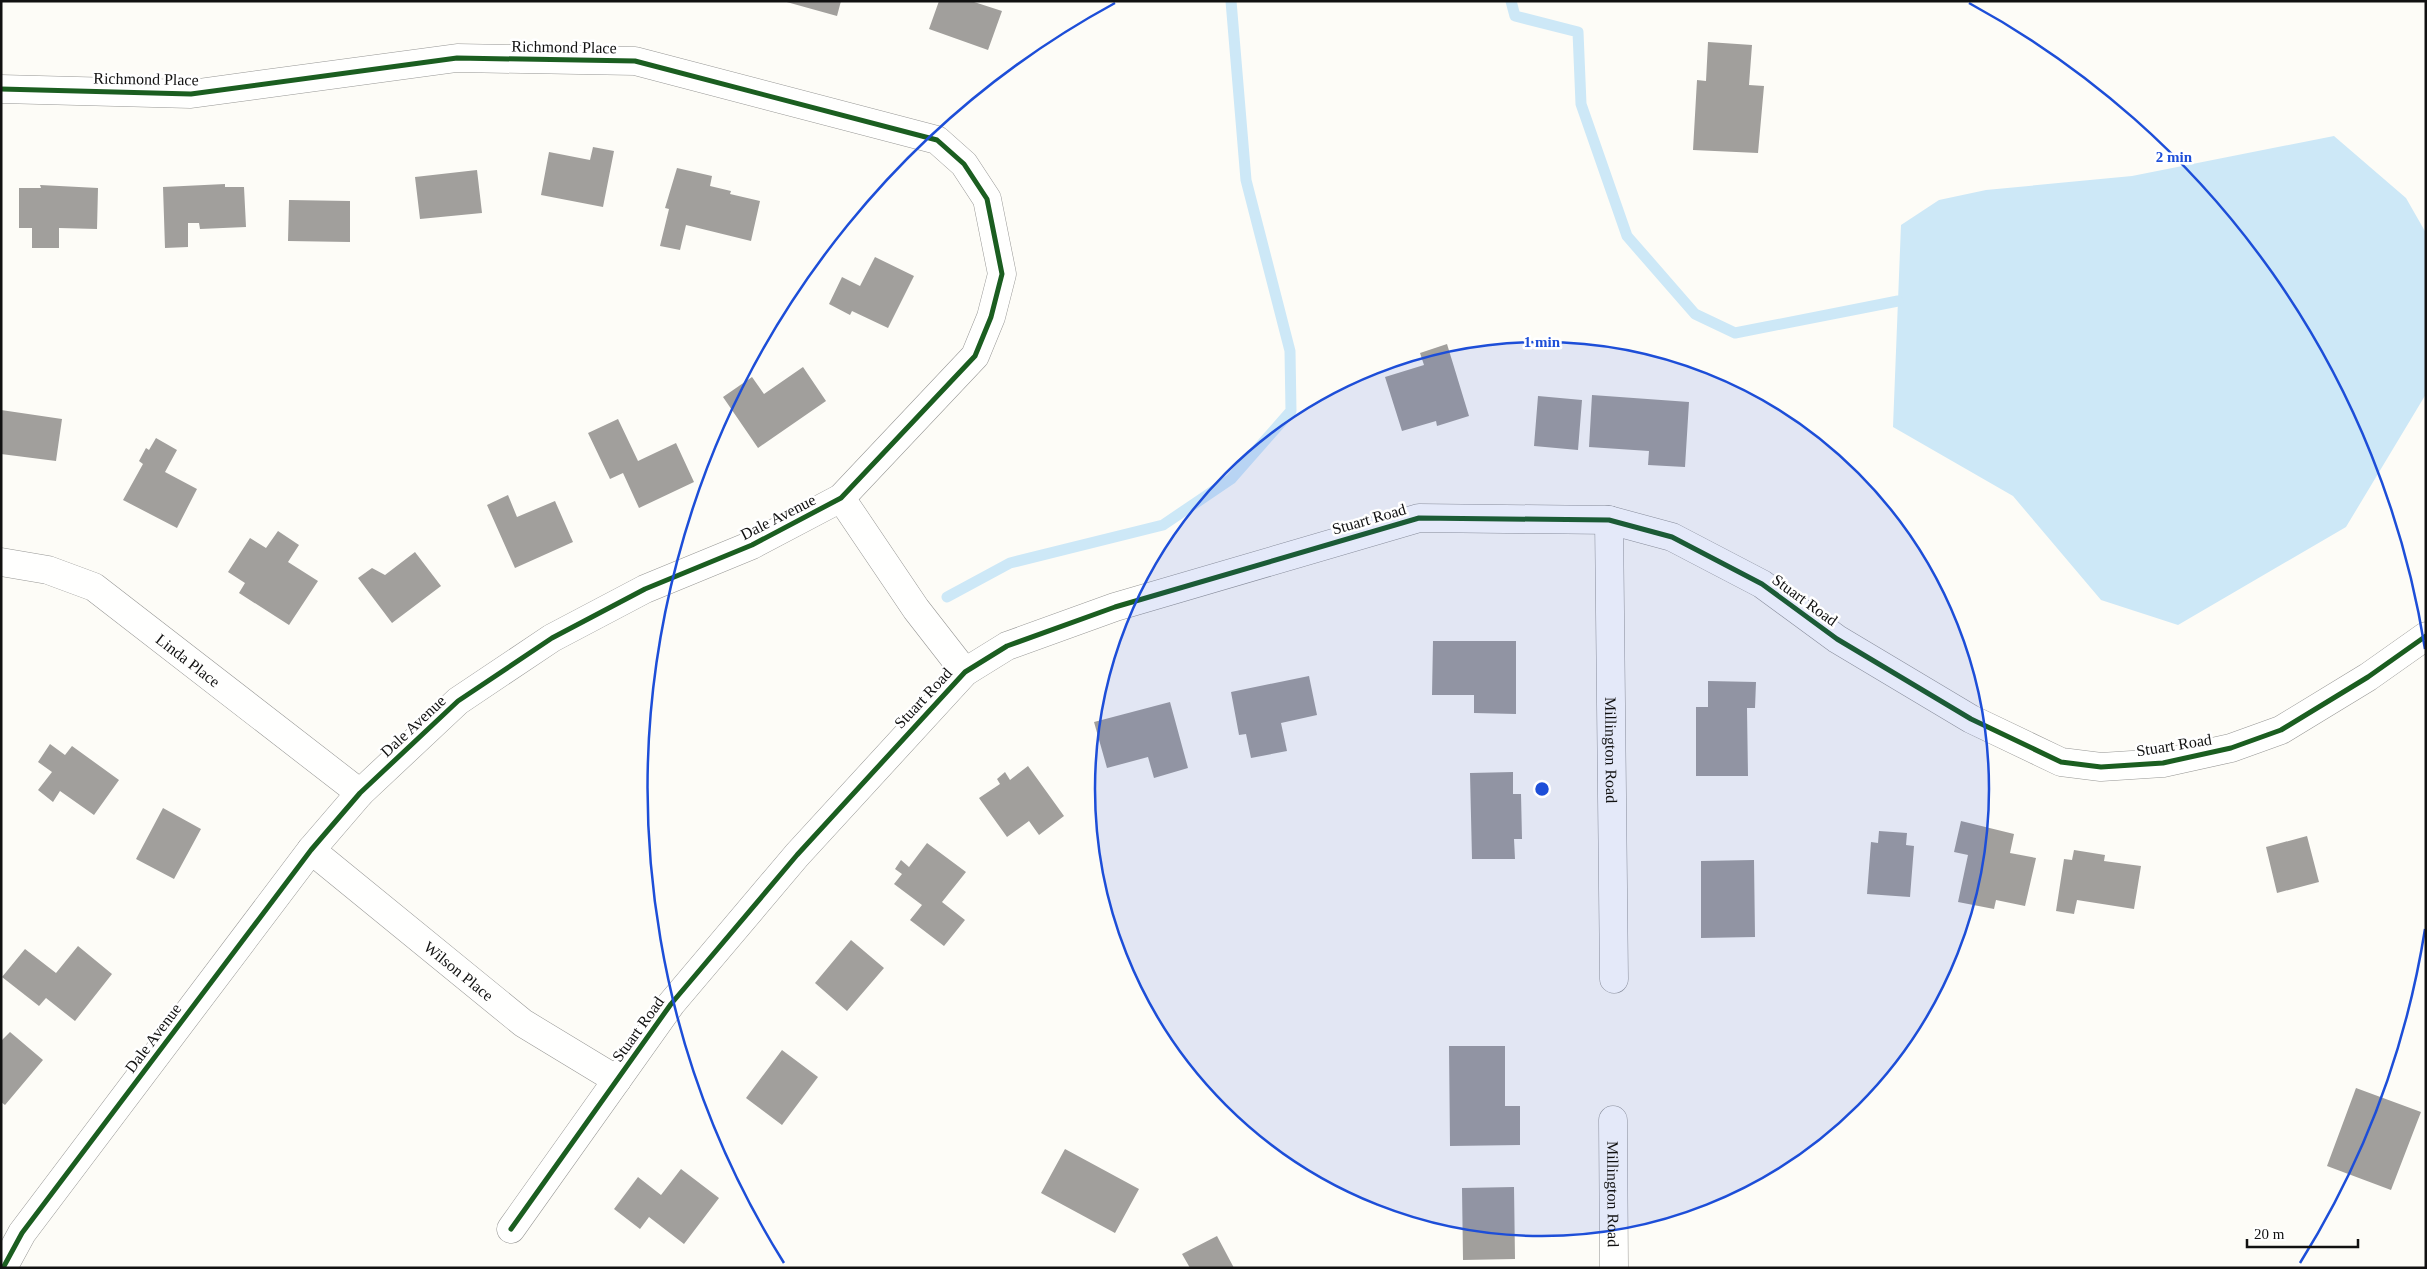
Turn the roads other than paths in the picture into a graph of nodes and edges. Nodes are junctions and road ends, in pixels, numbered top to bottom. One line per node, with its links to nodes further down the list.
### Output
1 (1, 89): 2 (street, Richmond Place)
2 (975, 356): 3 (street, Dale Avenue)
3 (841, 498): 7 (street); 8 (street, Dale Avenue)
4 (1609, 520): 6 (street, Stuart Road); 7 (street, Stuart Road); 10 (street, Millington Road)
5 (1, 562): 8 (street, Linda Place)
6 (2426, 636)
7 (965, 672): 11 (street, Stuart Road)
8 (360, 793): 9 (street, Dale Avenue)
9 (311, 850): 11 (street, Wilson Place); 14 (street, Dale Avenue)
10 (1614, 979)
11 (617, 1080): 13 (street, Stuart Road)
12 (1613, 1120): 15 (street, Millington Road)
13 (511, 1229)
14 (3, 1268)
15 (1614, 1268)

